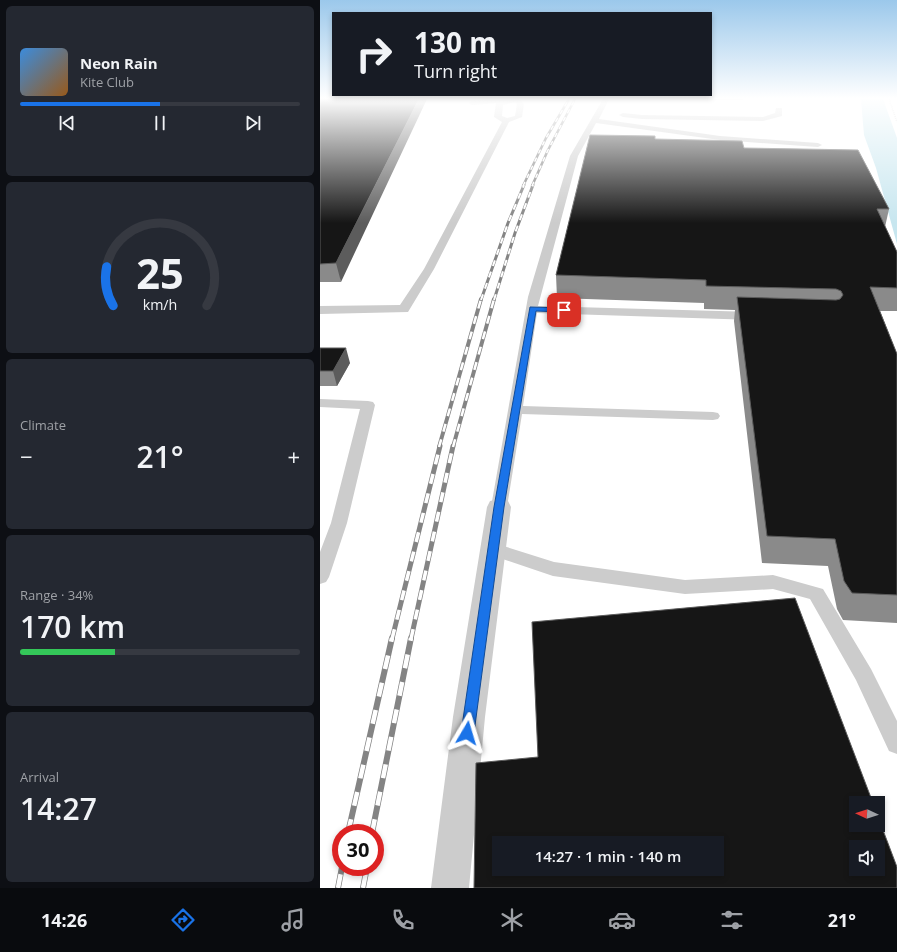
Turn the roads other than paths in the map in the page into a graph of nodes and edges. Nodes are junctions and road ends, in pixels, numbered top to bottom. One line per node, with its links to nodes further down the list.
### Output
1 (496, 140): 6 (lane)
2 (585, 140): 5 (lane)
3 (754, 140): 4 (lane)
4 (818, 145)
5 (532, 309): 7 (lane); 9 (lane)
6 (320, 310)
7 (769, 316)
8 (320, 403): 13 (lane)
9 (516, 410): 10 (lane); 11 (lane)
10 (713, 416)
11 (499, 507): 12 (street)
12 (494, 549): 14 (lane); 15 (street)
13 (320, 577)
14 (897, 744)
15 (450, 888)

